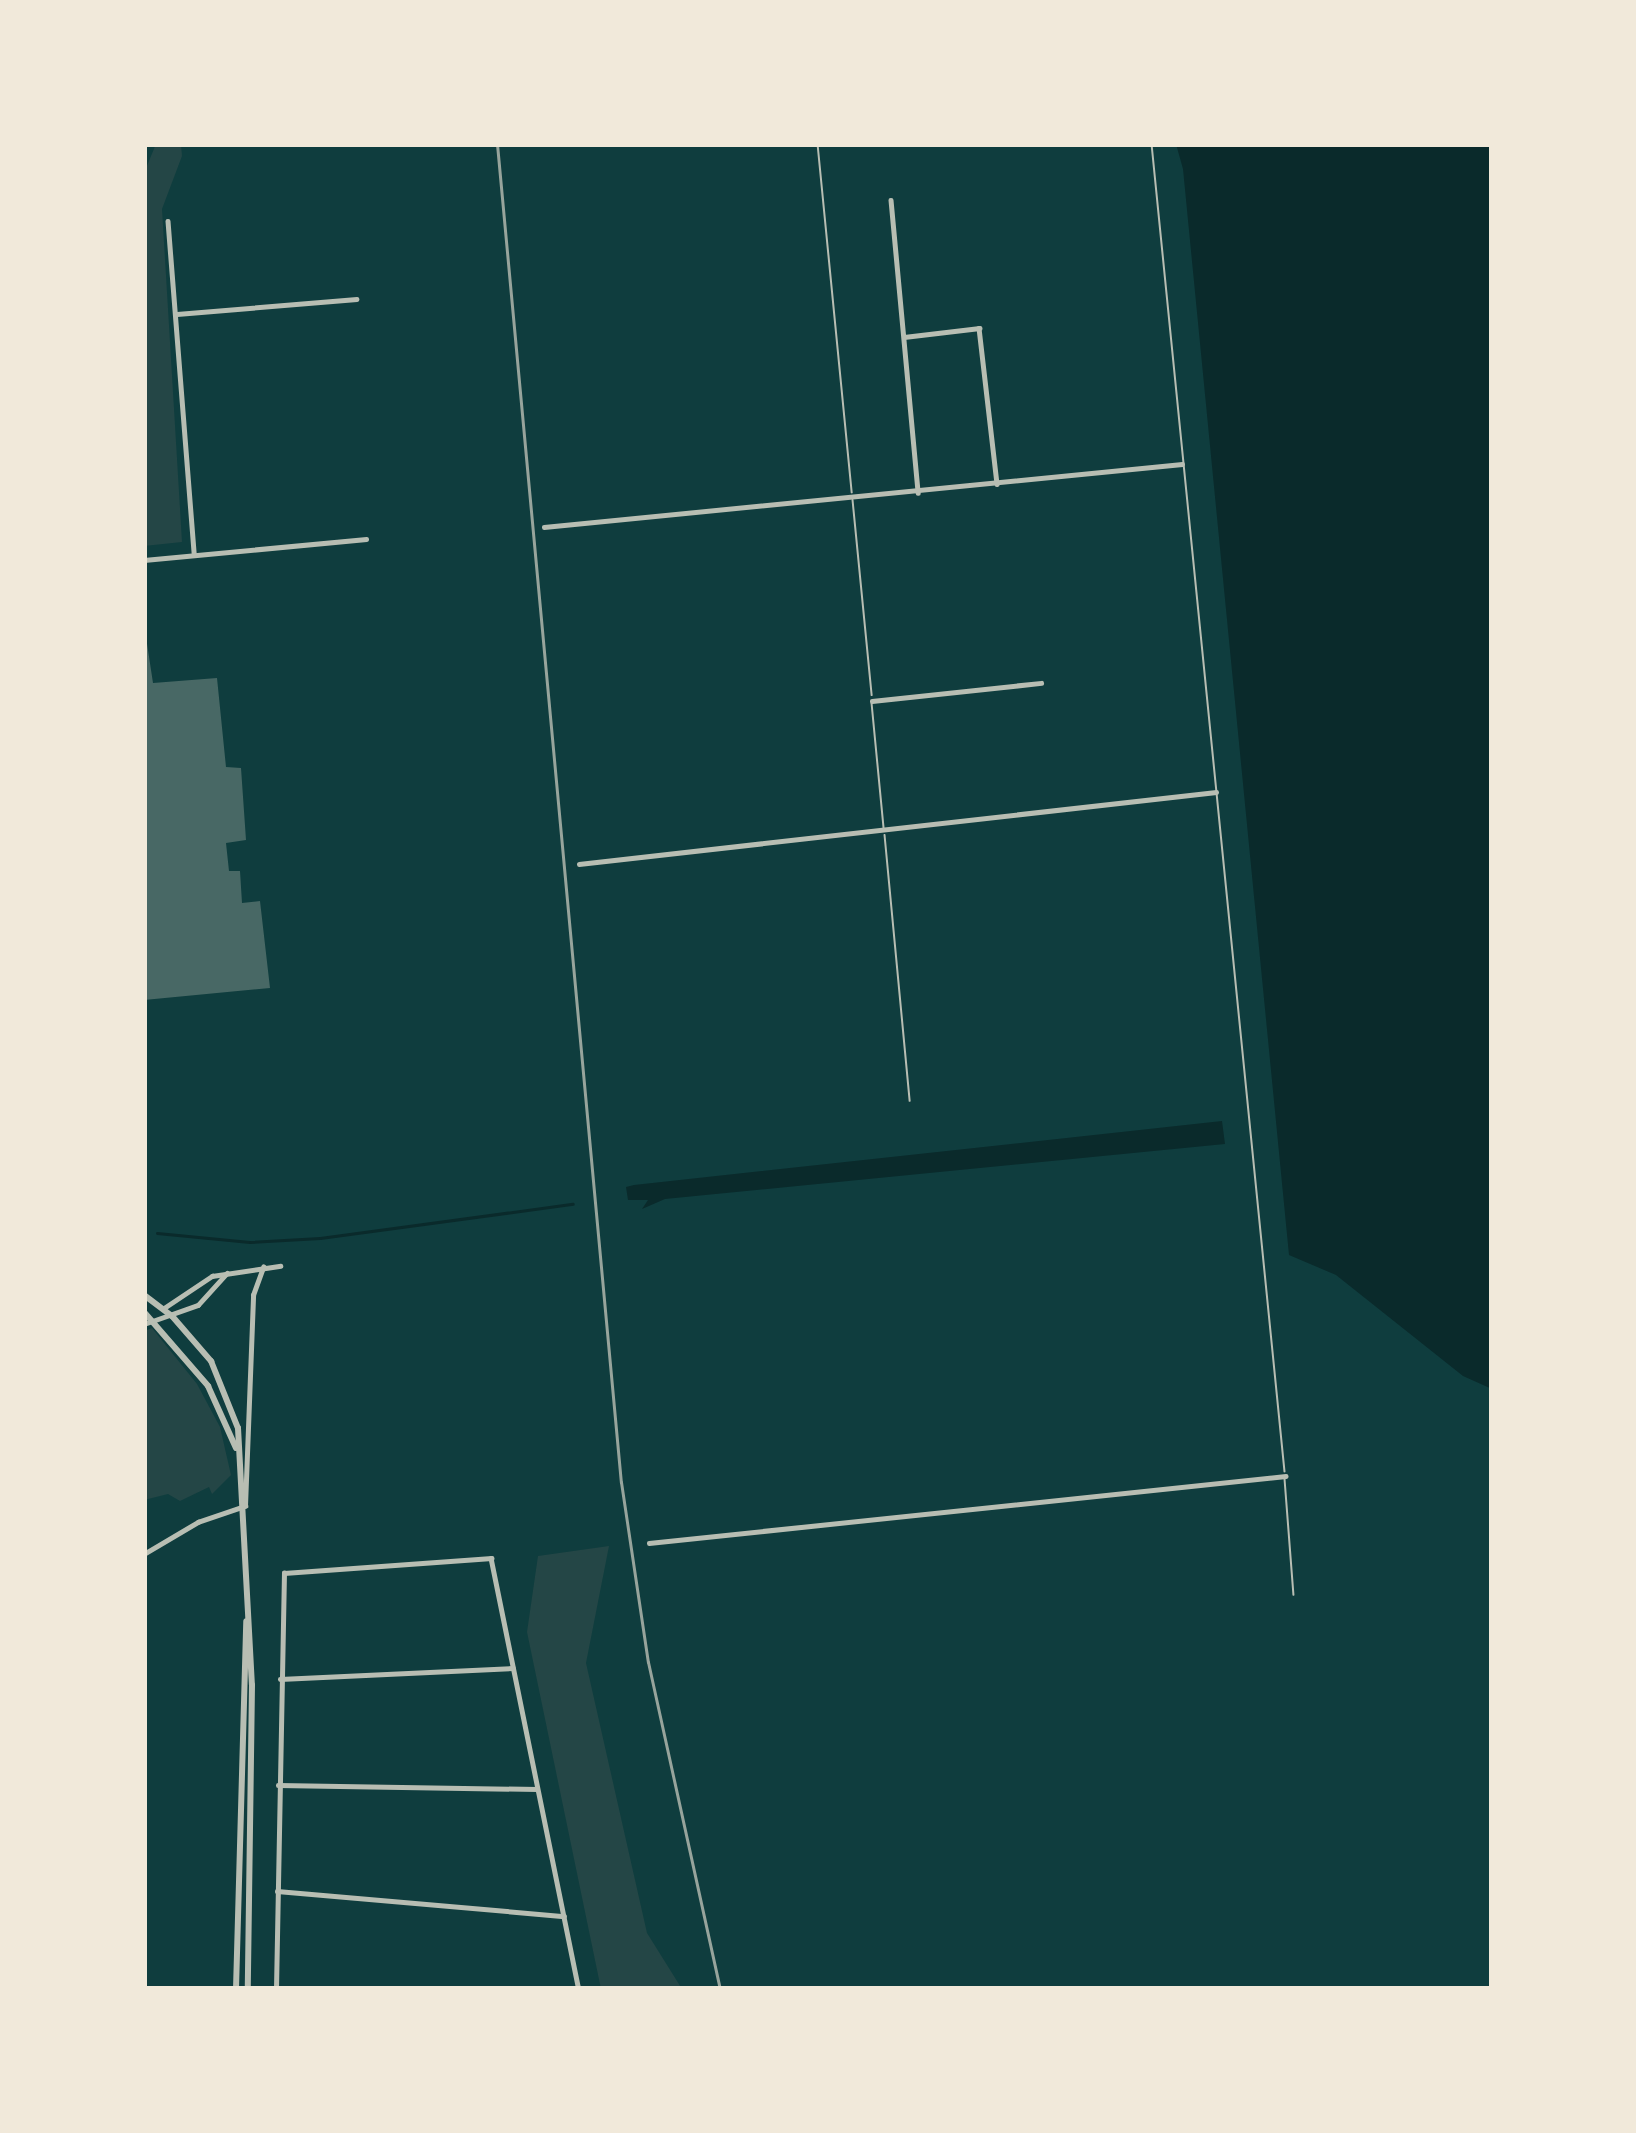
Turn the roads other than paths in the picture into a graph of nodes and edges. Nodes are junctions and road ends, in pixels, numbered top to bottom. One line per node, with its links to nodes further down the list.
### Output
1 (818, 144): 11 (lane)
2 (1152, 144): 8 (lane)
3 (891, 200): 7 (street)
4 (168, 221): 6 (street)
5 (356, 299): 6 (street)
6 (175, 314): 14 (street)
7 (904, 337): 9 (street); 10 (street)
8 (1182, 464): 9 (street); 18 (lane)
9 (997, 484): 10 (street)
10 (918, 493): 11 (street)
11 (853, 500): 12 (street); 17 (lane)
12 (544, 527)
13 (366, 539): 14 (street)
14 (194, 555): 15 (street)
15 (144, 560)
16 (1041, 683): 17 (street)
17 (872, 700): 19 (lane)
18 (1216, 792): 19 (street); 32 (lane)
19 (884, 830): 20 (street); 21 (lane)
20 (579, 864)
21 (910, 1101)
22 (280, 1266): 23 (street)
23 (263, 1268): 24 (street); 33 (street)
24 (232, 1270): 26 (street); 28 (street)
25 (144, 1295): 26 (street)
26 (164, 1308): 28 (street)
27 (144, 1312): 29 (street)
28 (172, 1316): 29 (street); 31 (street)
29 (155, 1321): 30 (street); 31 (street)
30 (144, 1324)
31 (239, 1457): 33 (street)
32 (1285, 1476): 34 (street); 37 (lane)
33 (245, 1506): 35 (street); 36 (street)
34 (649, 1544)
35 (144, 1554)
36 (248, 1576): 44 (street); 45 (street)
37 (1294, 1595)
38 (513, 1668): 39 (street); 39 (street); 41 (street)
39 (280, 1679): 40 (street)
40 (278, 1784): 41 (street); 42 (street)
41 (538, 1789): 43 (street)
42 (277, 1891): 43 (street); 46 (street)
43 (564, 1916): 47 (street)
44 (236, 1989)
45 (248, 1989)
46 (275, 1989)
47 (578, 1989)

